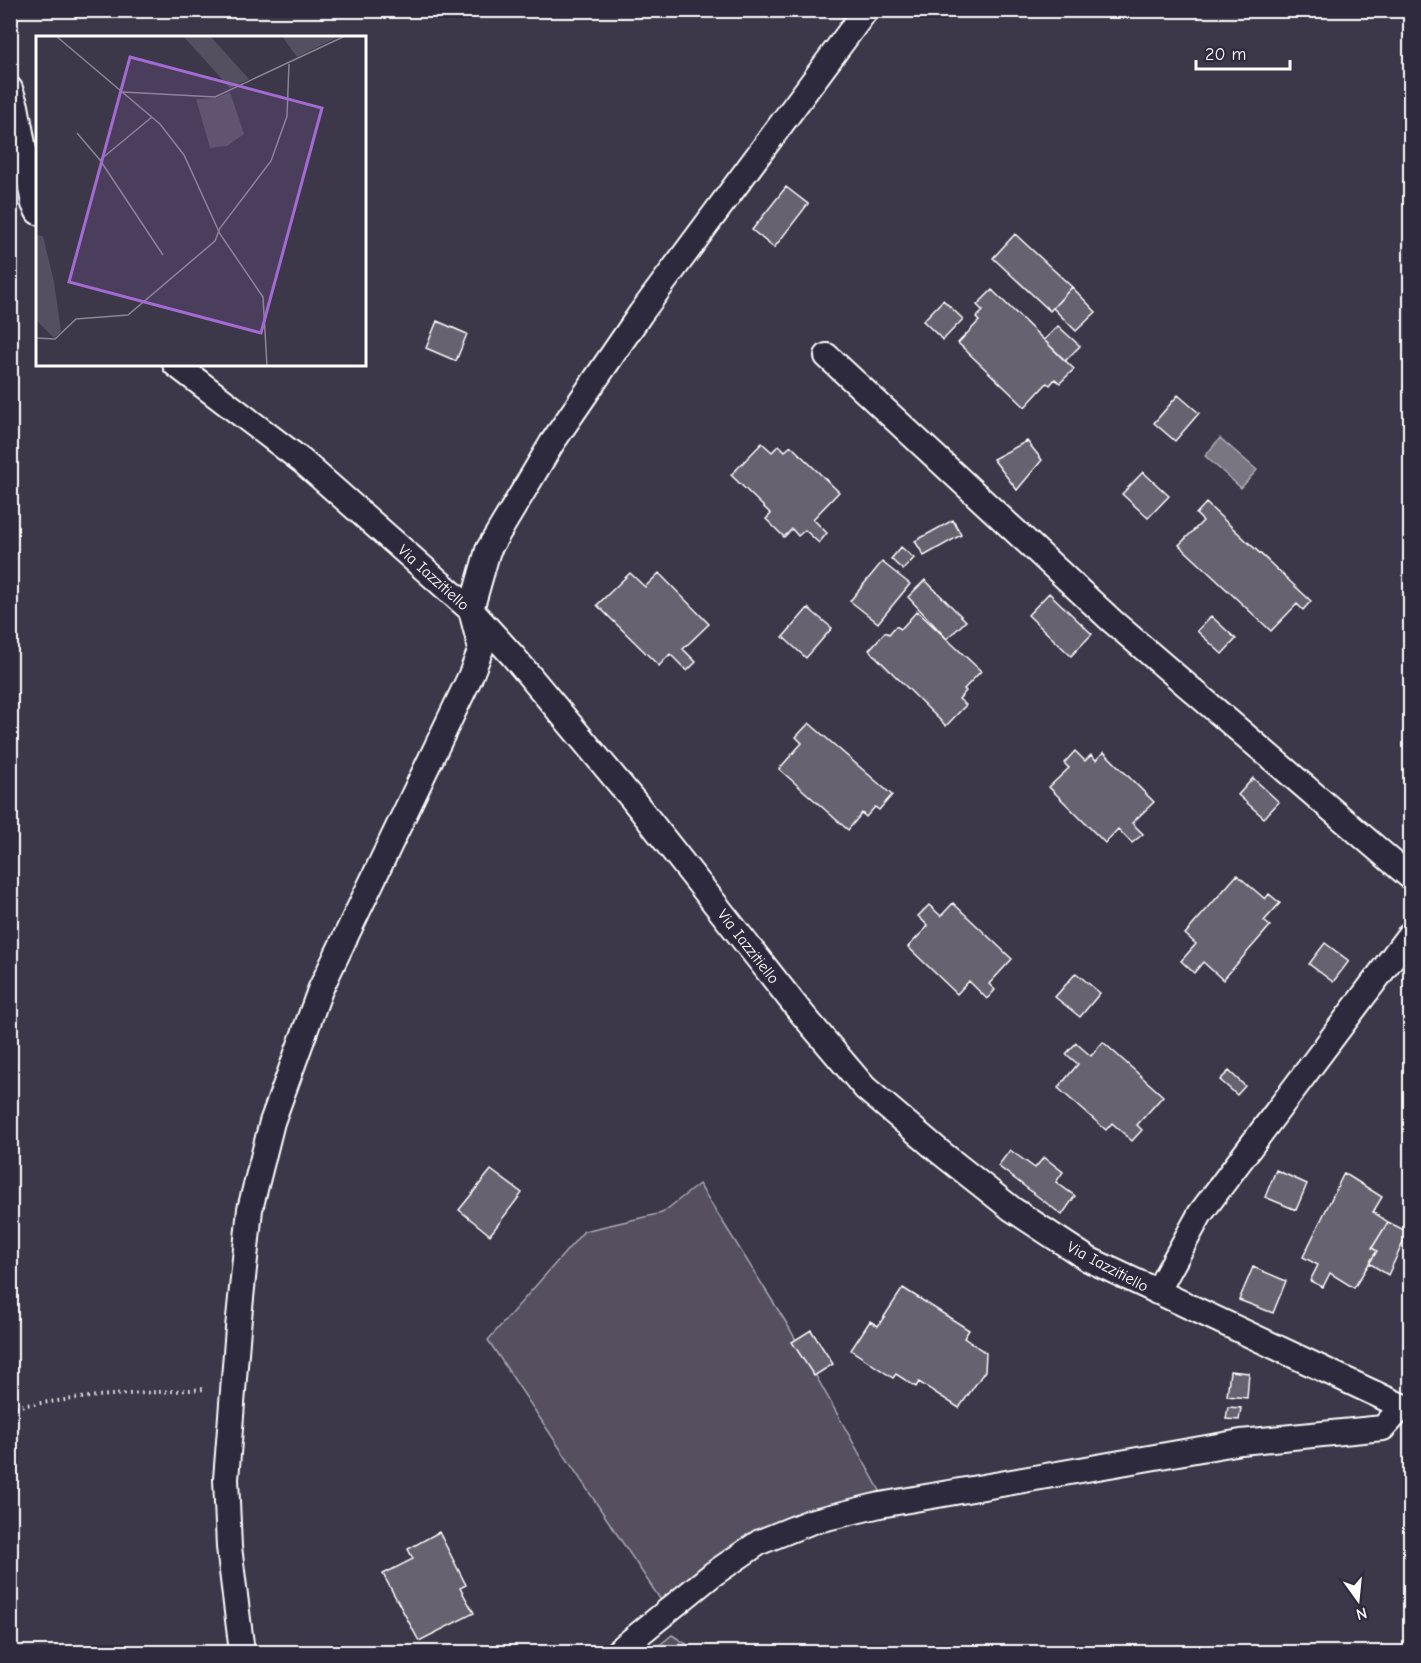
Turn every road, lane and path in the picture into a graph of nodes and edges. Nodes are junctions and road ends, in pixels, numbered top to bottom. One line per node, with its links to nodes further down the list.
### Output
1 (866, 10): 6 (street)
2 (10, 89): 3 (street)
3 (36, 208)
4 (827, 356): 7 (street)
5 (178, 366): 6 (street, Via Iazzitiello)
6 (471, 610): 9 (street, Via Iazzitiello); 10 (street)
7 (1410, 878)
8 (1410, 934): 9 (street)
9 (1157, 1292): 12 (street, Via Iazzitiello)
10 (233, 1387): 11 (path); 13 (street)
11 (10, 1407)
12 (1407, 1408): 14 (street)
13 (242, 1653)
14 (617, 1653)

